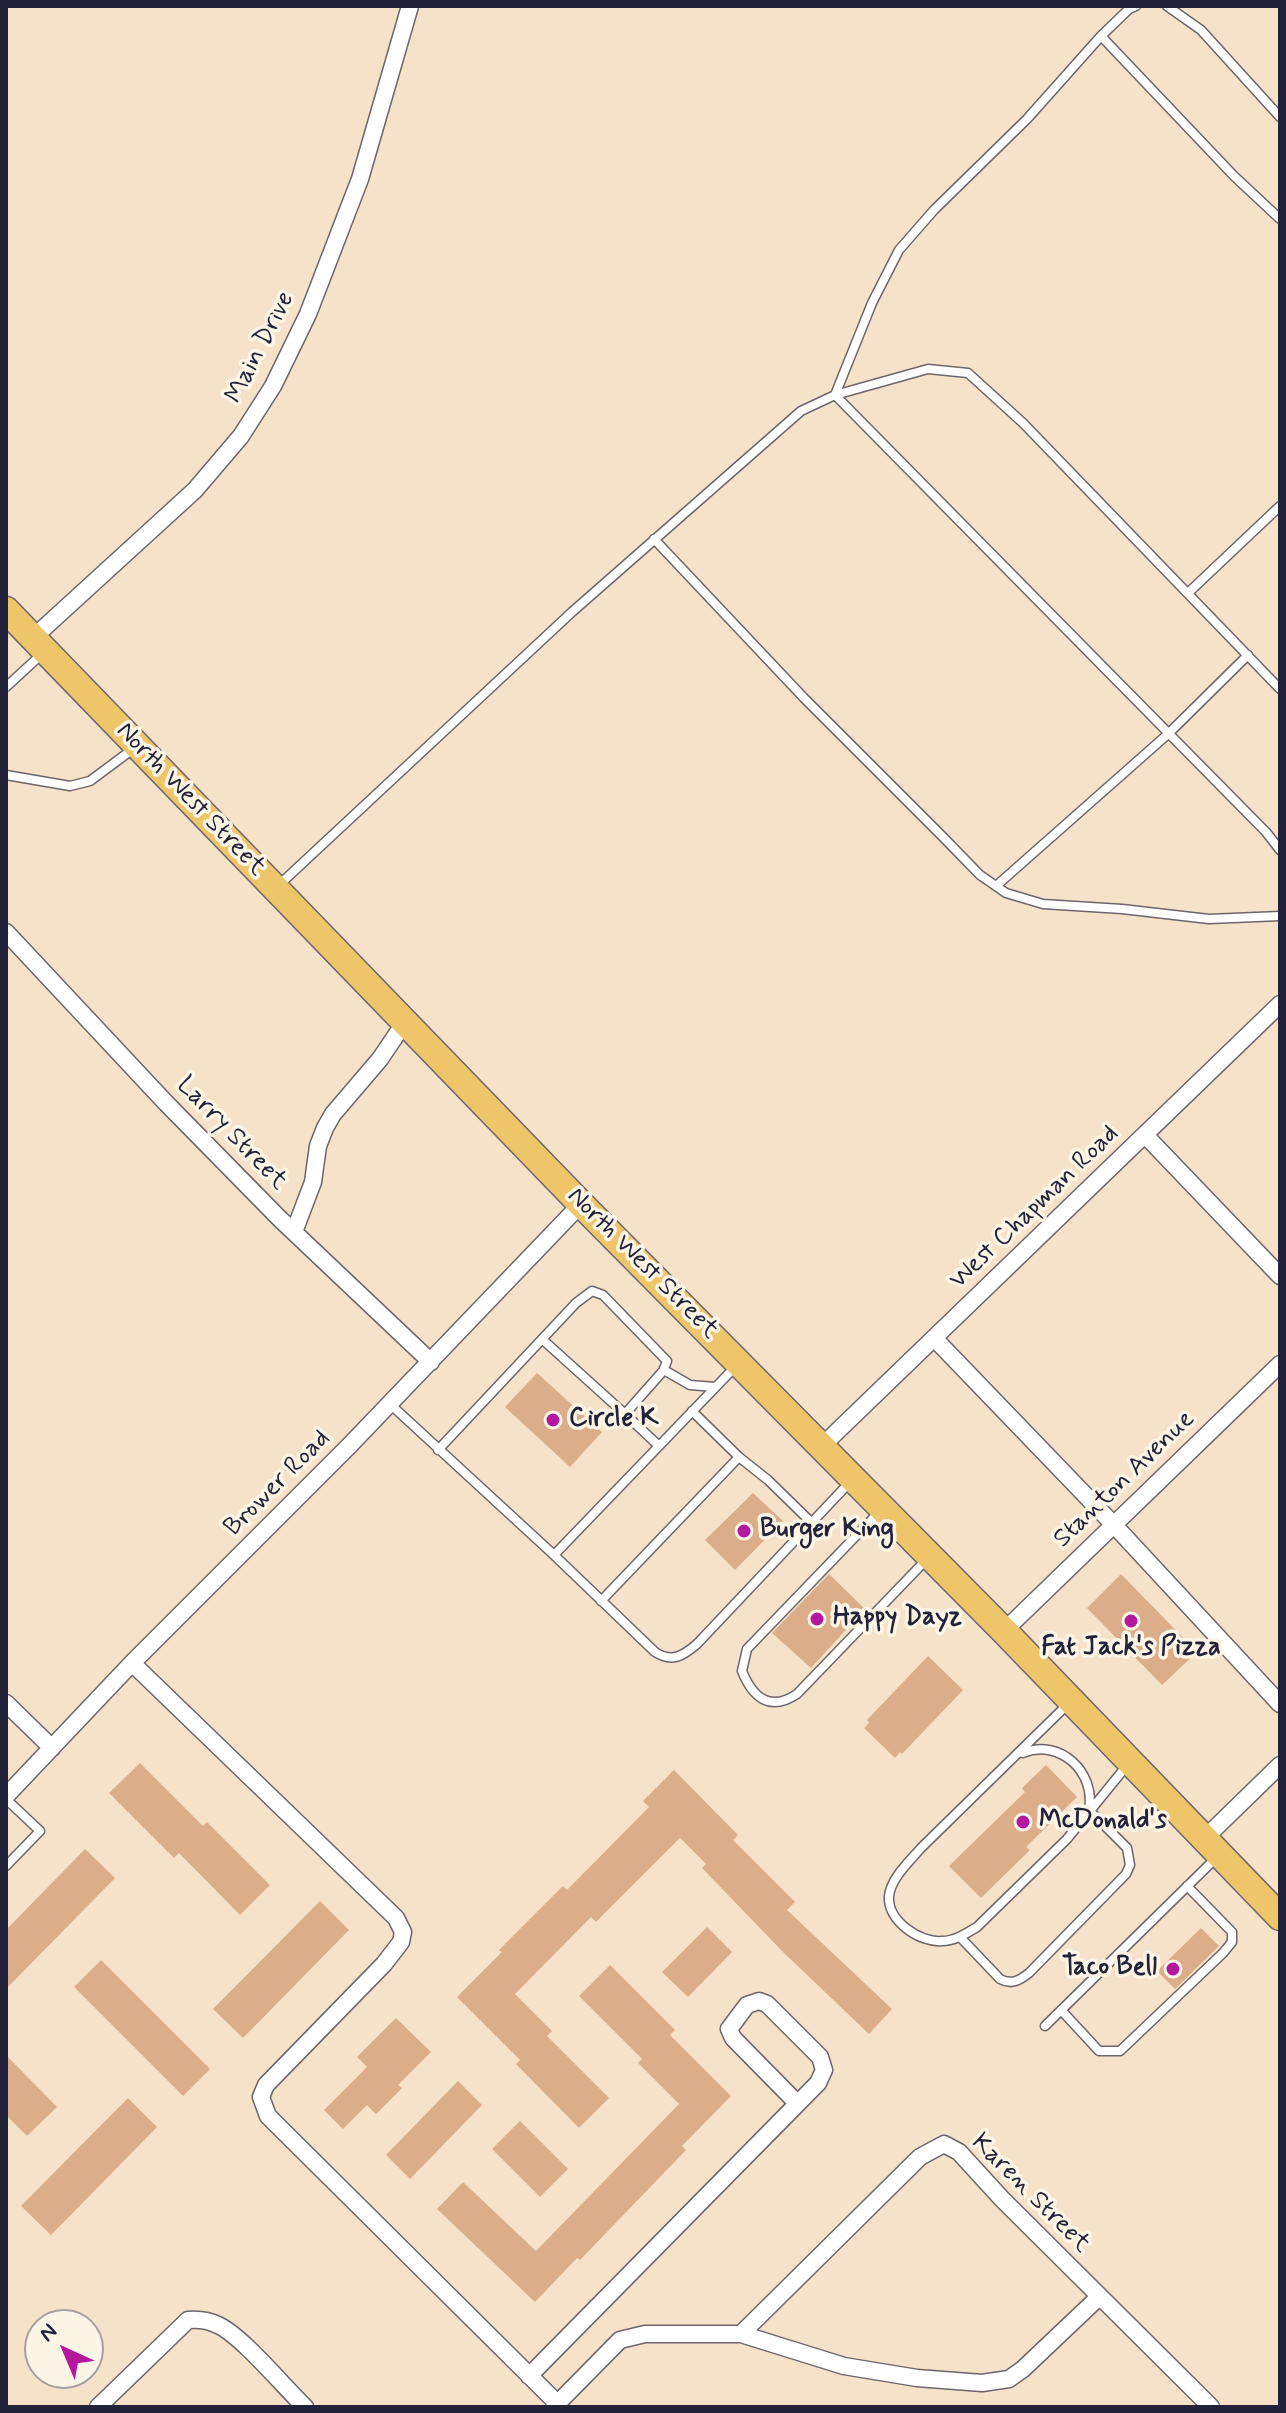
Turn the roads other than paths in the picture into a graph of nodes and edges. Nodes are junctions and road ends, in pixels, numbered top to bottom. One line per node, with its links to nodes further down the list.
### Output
1 (410, 6): 12 (street, Main Drive)
2 (1136, 6): 4 (lane)
3 (1167, 6): 5 (lane)
4 (1101, 36): 6 (lane); 7 (lane)
5 (1280, 117)
6 (1280, 219)
7 (835, 395): 9 (lane); 10 (lane); 16 (lane)
8 (1280, 506): 10 (lane)
9 (654, 539): 20 (lane); 21 (lane)
10 (1188, 593): 13 (lane)
11 (6, 610): 12 (main road, North West Street)
12 (40, 643): 14 (lane); 17 (main road, North West Street)
13 (1248, 655): 15 (lane); 16 (lane)
14 (6, 687)
15 (1280, 689)
16 (1168, 734): 19 (lane); 20 (lane)
17 (138, 745): 18 (lane); 21 (main road, North West Street)
18 (6, 775)
19 (1280, 850)
20 (996, 886): 22 (lane)
21 (275, 888): 25 (main road, North West Street)
22 (1280, 916)
23 (6, 932): 28 (street, Larry Street)
24 (1280, 1004): 26 (street, West Chapman Road)
25 (405, 1022): 27 (main road, North West Street); 28 (street)
26 (1145, 1135): 29 (street); 30 (street, West Chapman Road)
27 (581, 1204): 32 (street, Brower Road); 33 (main road, North West Street)
28 (294, 1232): 32 (street, Larry Street)
29 (1280, 1276)
30 (934, 1338): 41 (street, West Chapman Road); 47 (street)
31 (542, 1339): 35 (lane); 39 (lane); 42 (lane)
32 (431, 1362): 37 (street, Brower Road)
33 (739, 1362): 36 (lane); 41 (main road, North West Street)
34 (1280, 1364): 47 (street, Stanton Avenue)
35 (664, 1370): 36 (lane); 39 (lane)
36 (715, 1387): 38 (lane)
37 (390, 1404): 42 (lane); 52 (street, Brower Road)
38 (692, 1411): 40 (lane); 43 (lane)
39 (625, 1414): 40 (lane)
40 (659, 1446): 48 (lane)
41 (822, 1446): 44 (main road, North West Street)
42 (438, 1450): 48 (lane)
43 (739, 1457): 46 (lane); 50 (lane)
44 (854, 1478): 45 (main road, North West Street); 46 (lane)
45 (883, 1508): 49 (main road, North West Street); 49 (lane)
46 (812, 1523): 50 (lane)
47 (1114, 1525): 51 (street, Stanton Avenue); 55 (street)
48 (554, 1555): 50 (lane)
49 (930, 1555): 51 (main road, North West Street)
50 (601, 1601)
51 (1004, 1631): 53 (main road, North West Street)
52 (132, 1663): 56 (street, Brower Road); 72 (street)
53 (1072, 1701): 57 (lane); 58 (main road, North West Street)
54 (6, 1703): 56 (street)
55 (1280, 1704)
56 (52, 1748): 60 (street, Brower Road)
57 (1014, 1758): 61 (lane); 66 (lane)
58 (1130, 1762): 61 (lane); 62 (main road, North West Street)
59 (1280, 1765): 62 (street)
60 (6, 1797): 63 (lane)
61 (1089, 1810): 66 (lane); 66 (lane)
62 (1212, 1847): 64 (lane); 65 (main road, North West Street)
63 (6, 1866)
64 (1187, 1886): 67 (lane); 67 (lane)
65 (1280, 1917)
66 (960, 1937)
67 (1061, 2010): 68 (lane)
68 (1045, 2026)
69 (797, 2103): 72 (street)
70 (1099, 2297): 71 (street); 71 (street, Karen Street); 76 (street, Karen Street)
71 (741, 2334): 73 (street)
72 (529, 2376): 73 (street)
73 (556, 2405)
74 (98, 2407): 75 (street)
75 (305, 2407)
76 (1211, 2407)

